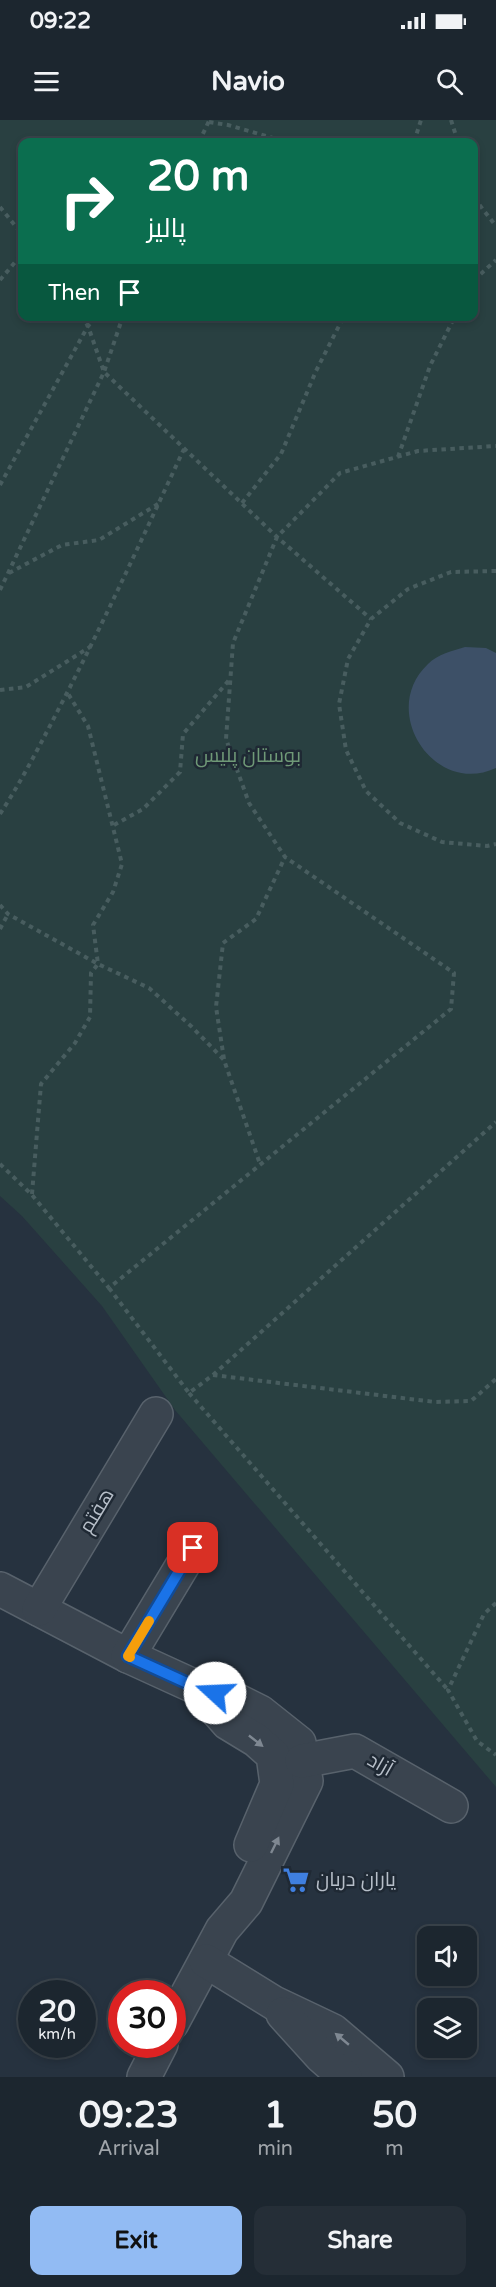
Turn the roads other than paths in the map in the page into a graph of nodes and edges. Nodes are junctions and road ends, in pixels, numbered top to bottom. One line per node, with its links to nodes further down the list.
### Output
1 (156, 1414): 4 (street, هفتم)
2 (193, 1548): 5 (street)
3 (0, 1590): 4 (street)
4 (39, 1609): 5 (street)
5 (128, 1656): 6 (street)
6 (198, 1688): 7 (street); 9 (street, one-way to 9)
7 (302, 1761): 8 (street, آزاد); 9 (street, one-way to 7)
8 (451, 1806)
9 (222, 1930): 10 (street)
10 (206, 1961): 11 (street); 12 (street)
11 (186, 1997)
12 (274, 2003): 15 (street); 16 (street, one-way to 12)
13 (154, 2058): 14 (street)
14 (144, 2077)
15 (345, 2077)
16 (387, 2077)

